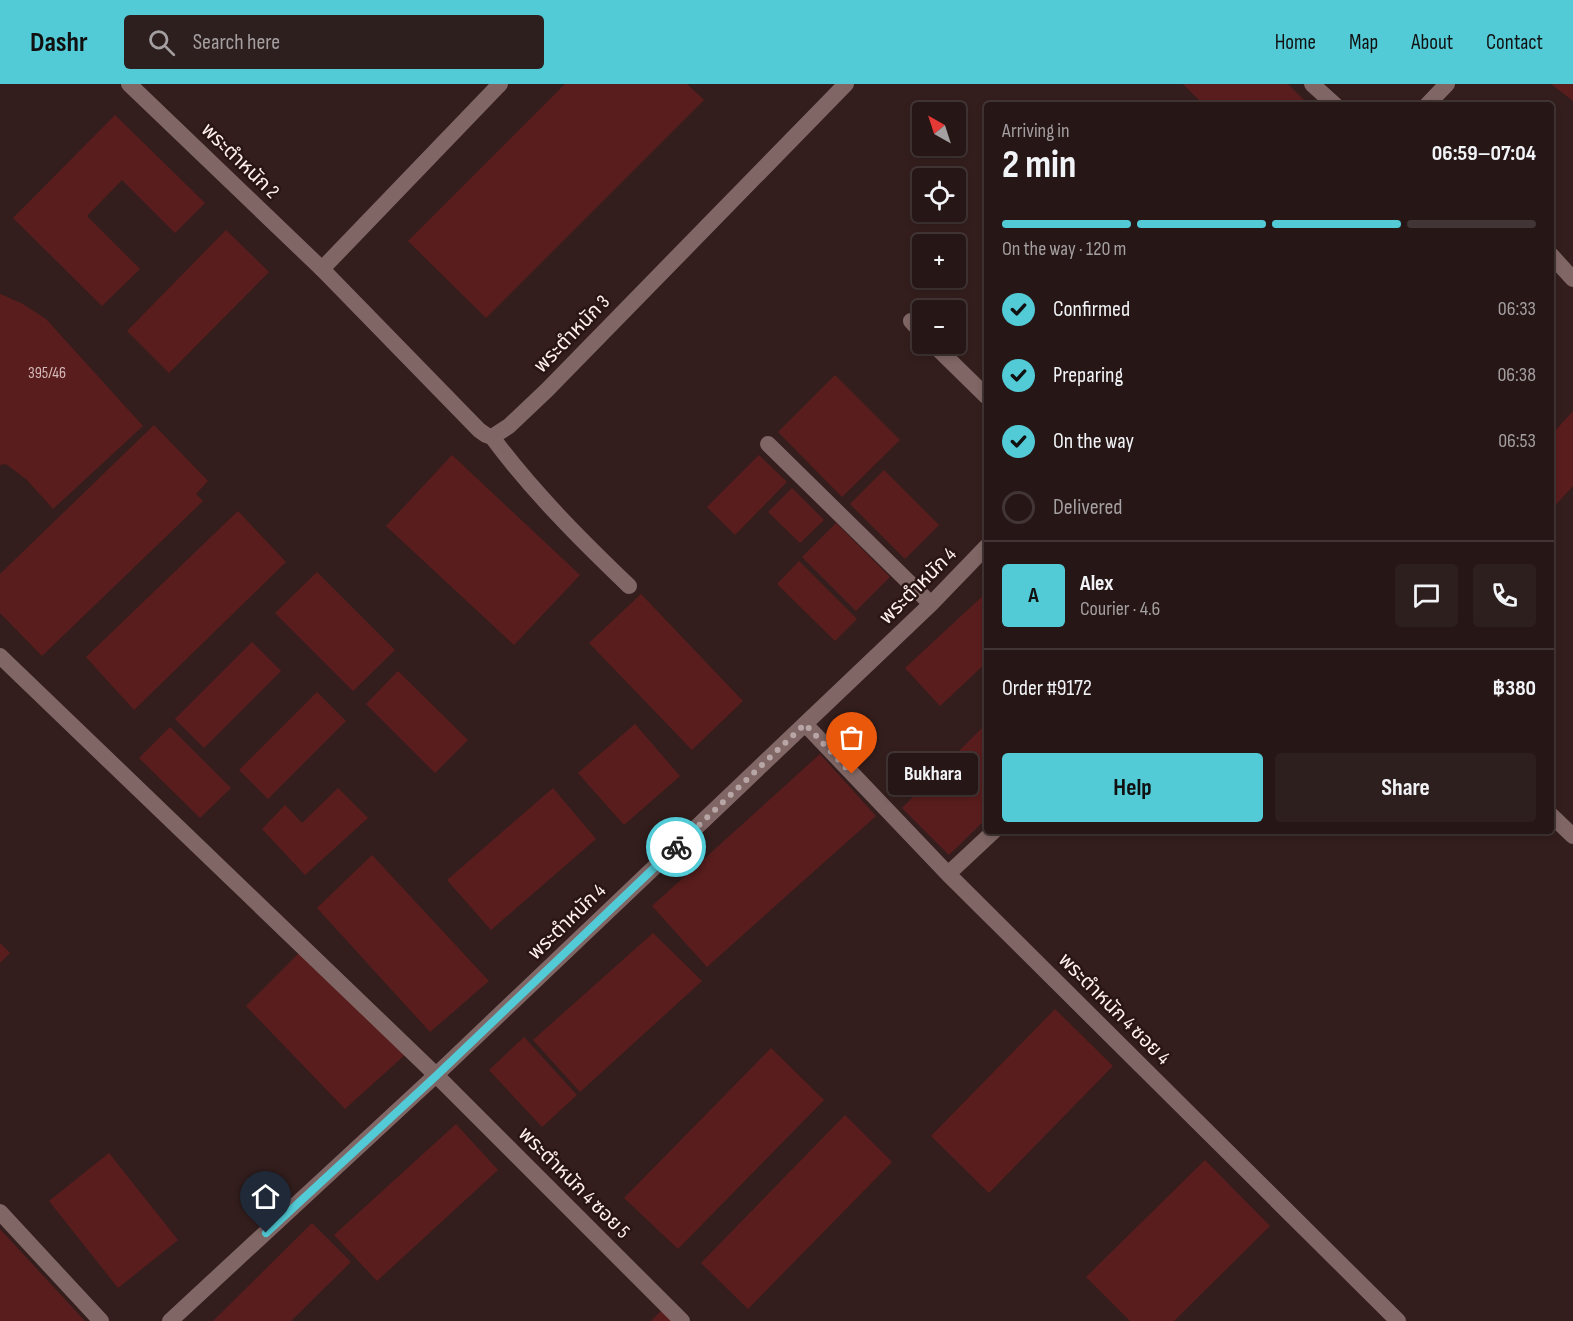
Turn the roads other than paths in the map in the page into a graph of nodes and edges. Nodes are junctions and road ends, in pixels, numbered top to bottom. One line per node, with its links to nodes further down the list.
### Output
1 (129, 84): 9 (street, พระตำหนัก 2)
2 (500, 84): 9 (street)
3 (846, 84): 13 (street, พระตำหนัก 3)
4 (1312, 84): 6 (street)
5 (1447, 84): 7 (street)
6 (1332, 102)
7 (1430, 102)
8 (1554, 258): 10 (street)
9 (322, 269): 13 (street)
10 (1573, 279)
11 (943, 354): 12 (street)
12 (984, 394)
13 (492, 437): 16 (street)
14 (768, 444): 17 (street)
15 (984, 549): 17 (street, พระตำหนัก 4)
16 (629, 586)
17 (931, 604): 19 (street, พระตำหนัก 4)
18 (0, 656): 24 (street, พระตำหนัก 4 ซอย 5)
19 (805, 724): 23 (street, พระตำหนัก 4 ซอย 4); 24 (street, พระตำหนัก 4)
20 (1554, 818): 22 (street)
21 (991, 834): 23 (street)
22 (1573, 836)
23 (948, 874): 29 (street, พระตำหนัก 4 ซอย 4)
24 (436, 1076): 27 (street, พระตำหนัก 4); 28 (street, พระตำหนัก 4 ซอย 5)
25 (0, 1212): 26 (street)
26 (101, 1321)
27 (171, 1321)
28 (682, 1321)
29 (1398, 1321)

